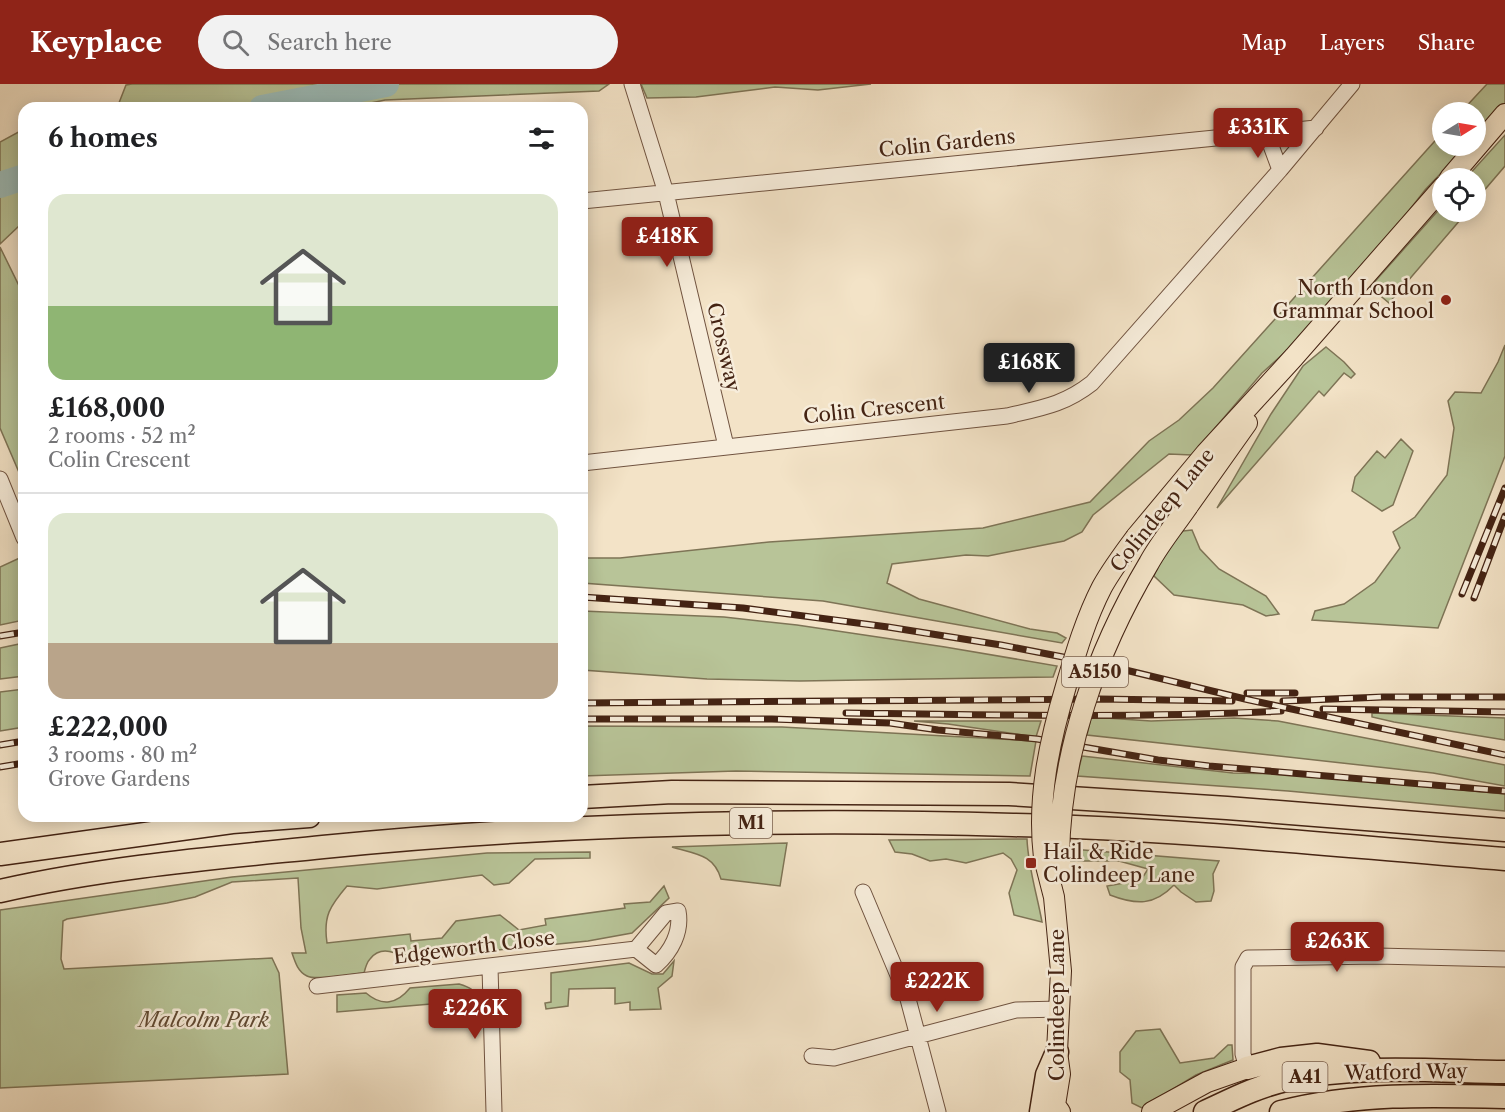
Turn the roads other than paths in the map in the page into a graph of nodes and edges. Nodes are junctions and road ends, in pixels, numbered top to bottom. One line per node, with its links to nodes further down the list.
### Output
1 (632, 84): 8 (street, Crossway)
2 (1352, 84): 4 (street, Colin Crescent)
3 (1505, 114): 6 (main road)
4 (1316, 128): 5 (street, Colin Gardens); 7 (street, Colin Crescent)
5 (1257, 133): 7 (street); 8 (street, Colin Gardens)
6 (1459, 168)
7 (1280, 170): 12 (street, Colin Crescent)
8 (666, 193): 9 (street, Colin Gardens); 12 (street, Crossway)
9 (588, 200)
10 (1432, 200): 11 (main road, Colindeep Lane / A5150)
11 (1294, 357): 20 (main road, Colindeep Lane / A5150, bridge); 20 (main road, Colindeep Lane / A5150, bridge)
12 (726, 446): 13 (street, Colin Crescent)
13 (588, 462)
14 (0, 479): 15 (street)
15 (18, 523)
16 (588, 797): 18 (highway, M1)
17 (232, 822): 19 (highway)
18 (1505, 830)
19 (0, 854)
20 (1051, 858): 28 (main road, Colindeep Lane / A5150)
21 (1505, 860): 22 (highway, M1)
22 (0, 891)
23 (862, 892): 29 (street)
24 (636, 949): 26 (street, Edgeworth Close)
25 (1505, 959): 32 (street)
26 (490, 967): 27 (street, Edgeworth Close); 37 (street)
27 (317, 986)
28 (1061, 1009): 29 (street); 30 (main road, Colindeep Lane / A5150)
29 (918, 1036): 31 (street); 38 (street)
30 (1057, 1052): 36 (highway, A5150)
31 (812, 1056)
32 (1247, 1068): 33 (highway); 39 (main road)
33 (1412, 1069): 34 (highway, Watford Way / A41); 40 (highway, Watford Way / A41)
34 (1505, 1072)
35 (1505, 1097): 41 (highway, Watford Way / A41)
36 (1052, 1110)
37 (494, 1112)
38 (938, 1112)
39 (1152, 1112)
40 (1205, 1112)
41 (1281, 1112)

